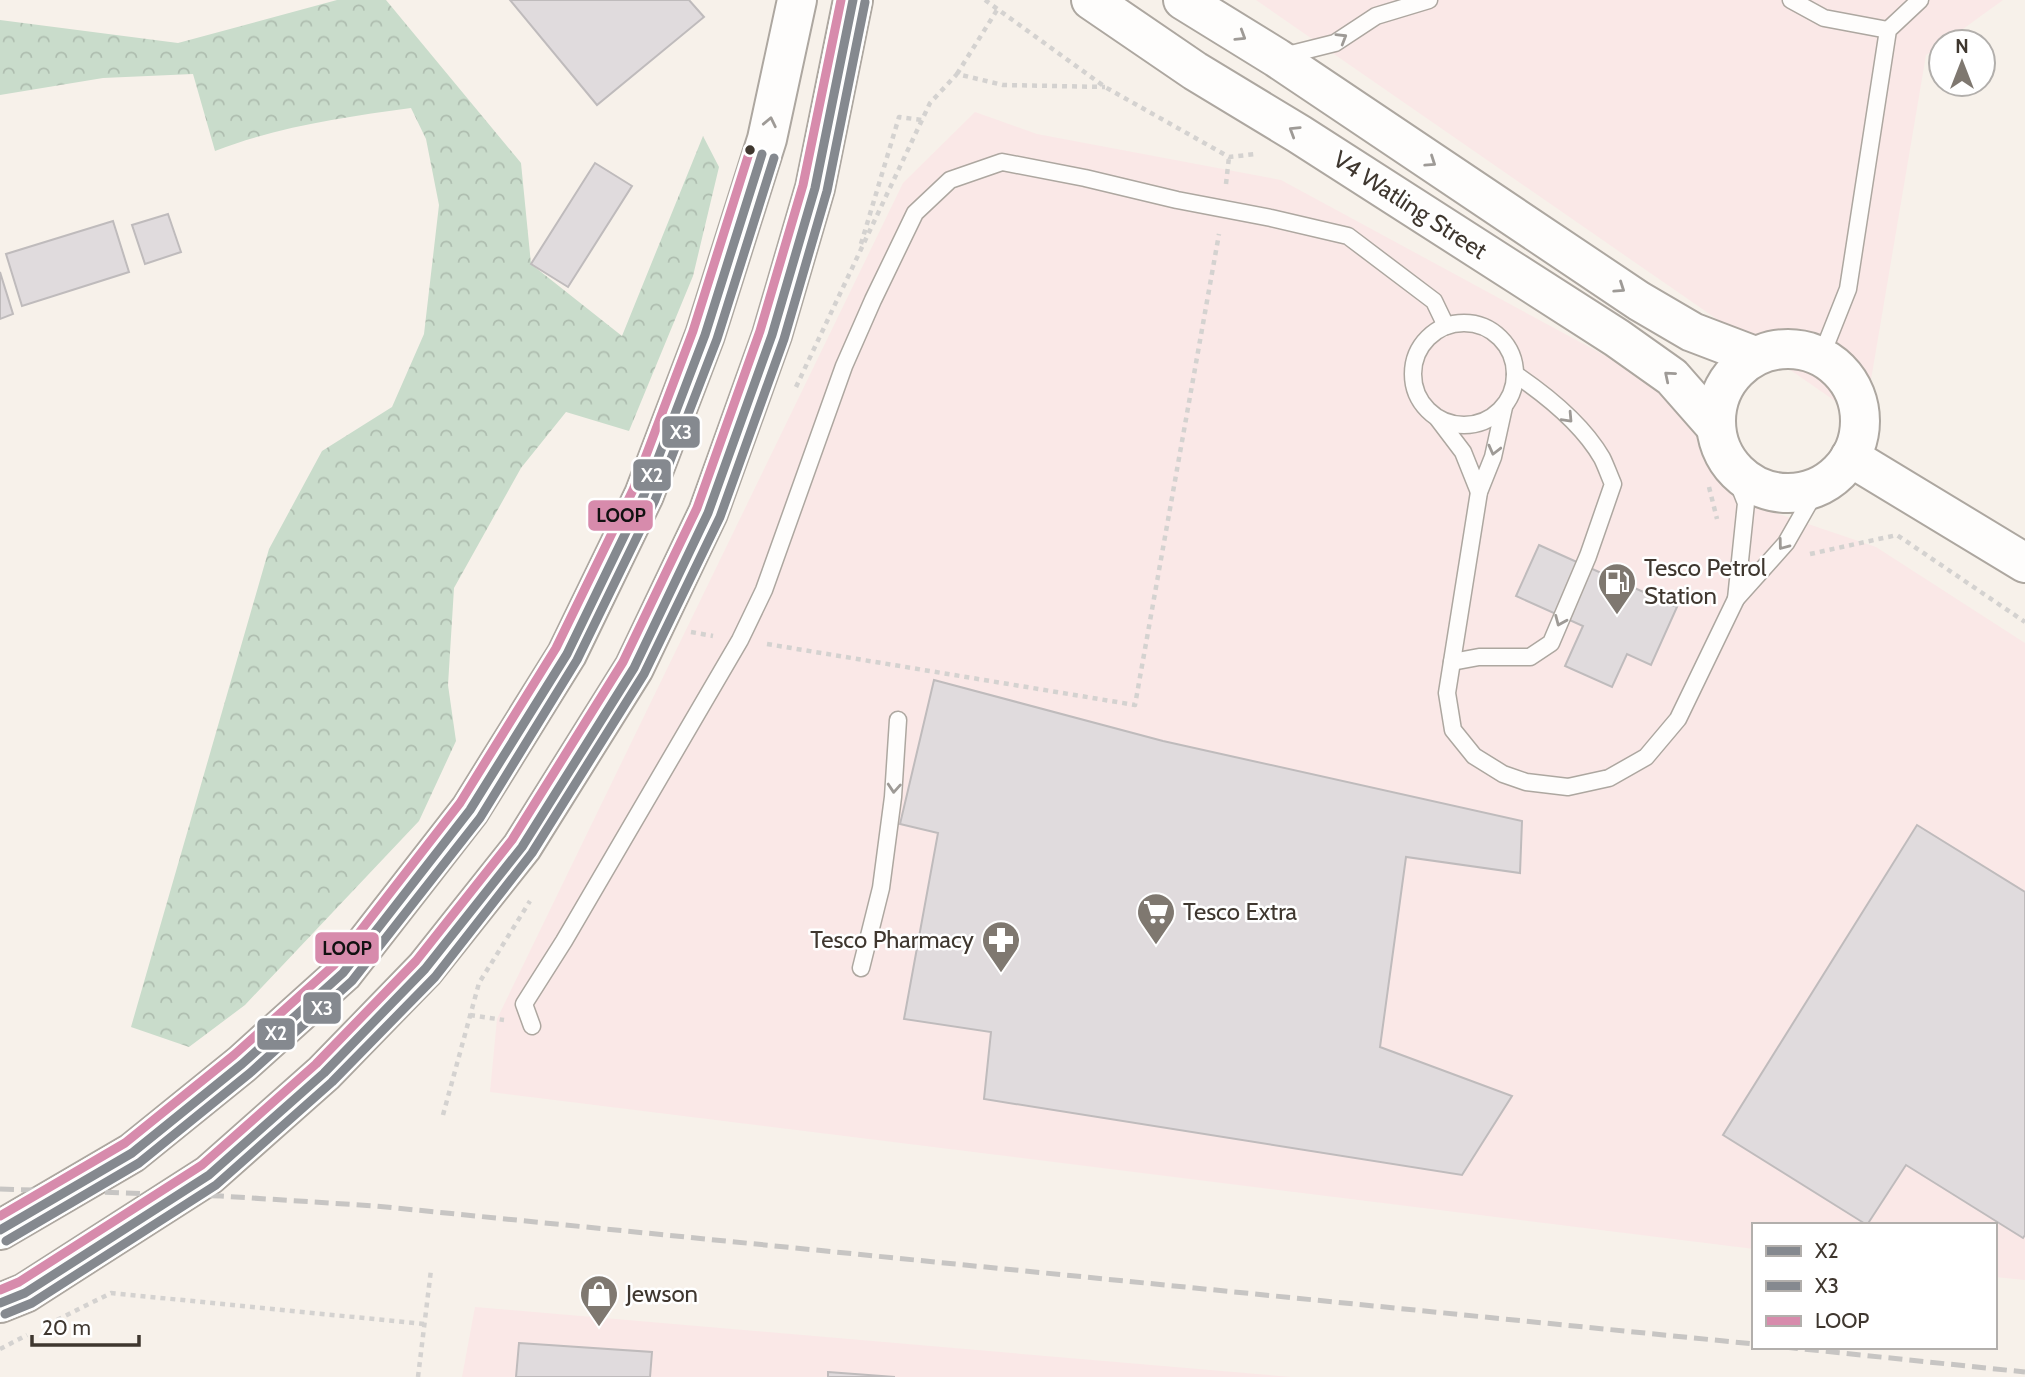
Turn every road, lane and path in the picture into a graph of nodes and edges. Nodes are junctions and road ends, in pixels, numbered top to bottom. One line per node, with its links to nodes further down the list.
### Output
1 (797, 0): 37 (main road, one-way to 1)
2 (853, 0): 39 (main road)
3 (985, 0): 9 (path)
4 (1091, 0): 24 (main road, V4 Watling Street, one-way to 4)
5 (1183, 0): 11 (main road, V4 Watling Street, one-way to 11)
6 (1429, 0): 11 (lane, one-way to 6)
7 (1791, 0): 10 (lane)
8 (1920, 0): 10 (lane)
9 (997, 10): 12 (path); 15 (path)
10 (1888, 30): 20 (lane)
11 (1277, 58): 19 (main road, V4 Watling Street, one-way to 19)
12 (957, 74)
13 (922, 120): 17 (path)
14 (1257, 153): 15 (path)
15 (1229, 157): 16 (path)
16 (1223, 208): 18 (lane); 32 (lane); 32 (path)
17 (856, 261)
18 (1446, 326): 21 (lane); 23 (lane)
19 (1755, 356): 20 (main road); 24 (main road)
20 (1821, 357): 25 (main road)
21 (1516, 374): 22 (lane); 33 (lane, one-way to 33)
22 (1504, 407): 23 (lane); 28 (lane, one-way to 28)
23 (1438, 419): 28 (lane)
24 (1715, 426): 26 (main road)
25 (1850, 457): 27 (main road); 29 (main road)
26 (1731, 465): 27 (main road); 30 (lane)
27 (1818, 486): 30 (lane, one-way to 30)
28 (1479, 492): 33 (lane)
29 (2025, 563)
30 (1737, 600): 33 (lane)
31 (682, 631): 32 (path)
32 (740, 639): 36 (lane)
33 (1452, 662)
34 (898, 720): 35 (lane, one-way to 35)
35 (861, 968)
36 (532, 1026)
37 (0, 1230)
38 (430, 1270): 41 (path)
39 (0, 1303)
40 (49, 1324): 41 (path)
41 (424, 1324): 44 (path)
42 (37, 1331): 43 (path)
43 (0, 1349)
44 (418, 1377)

